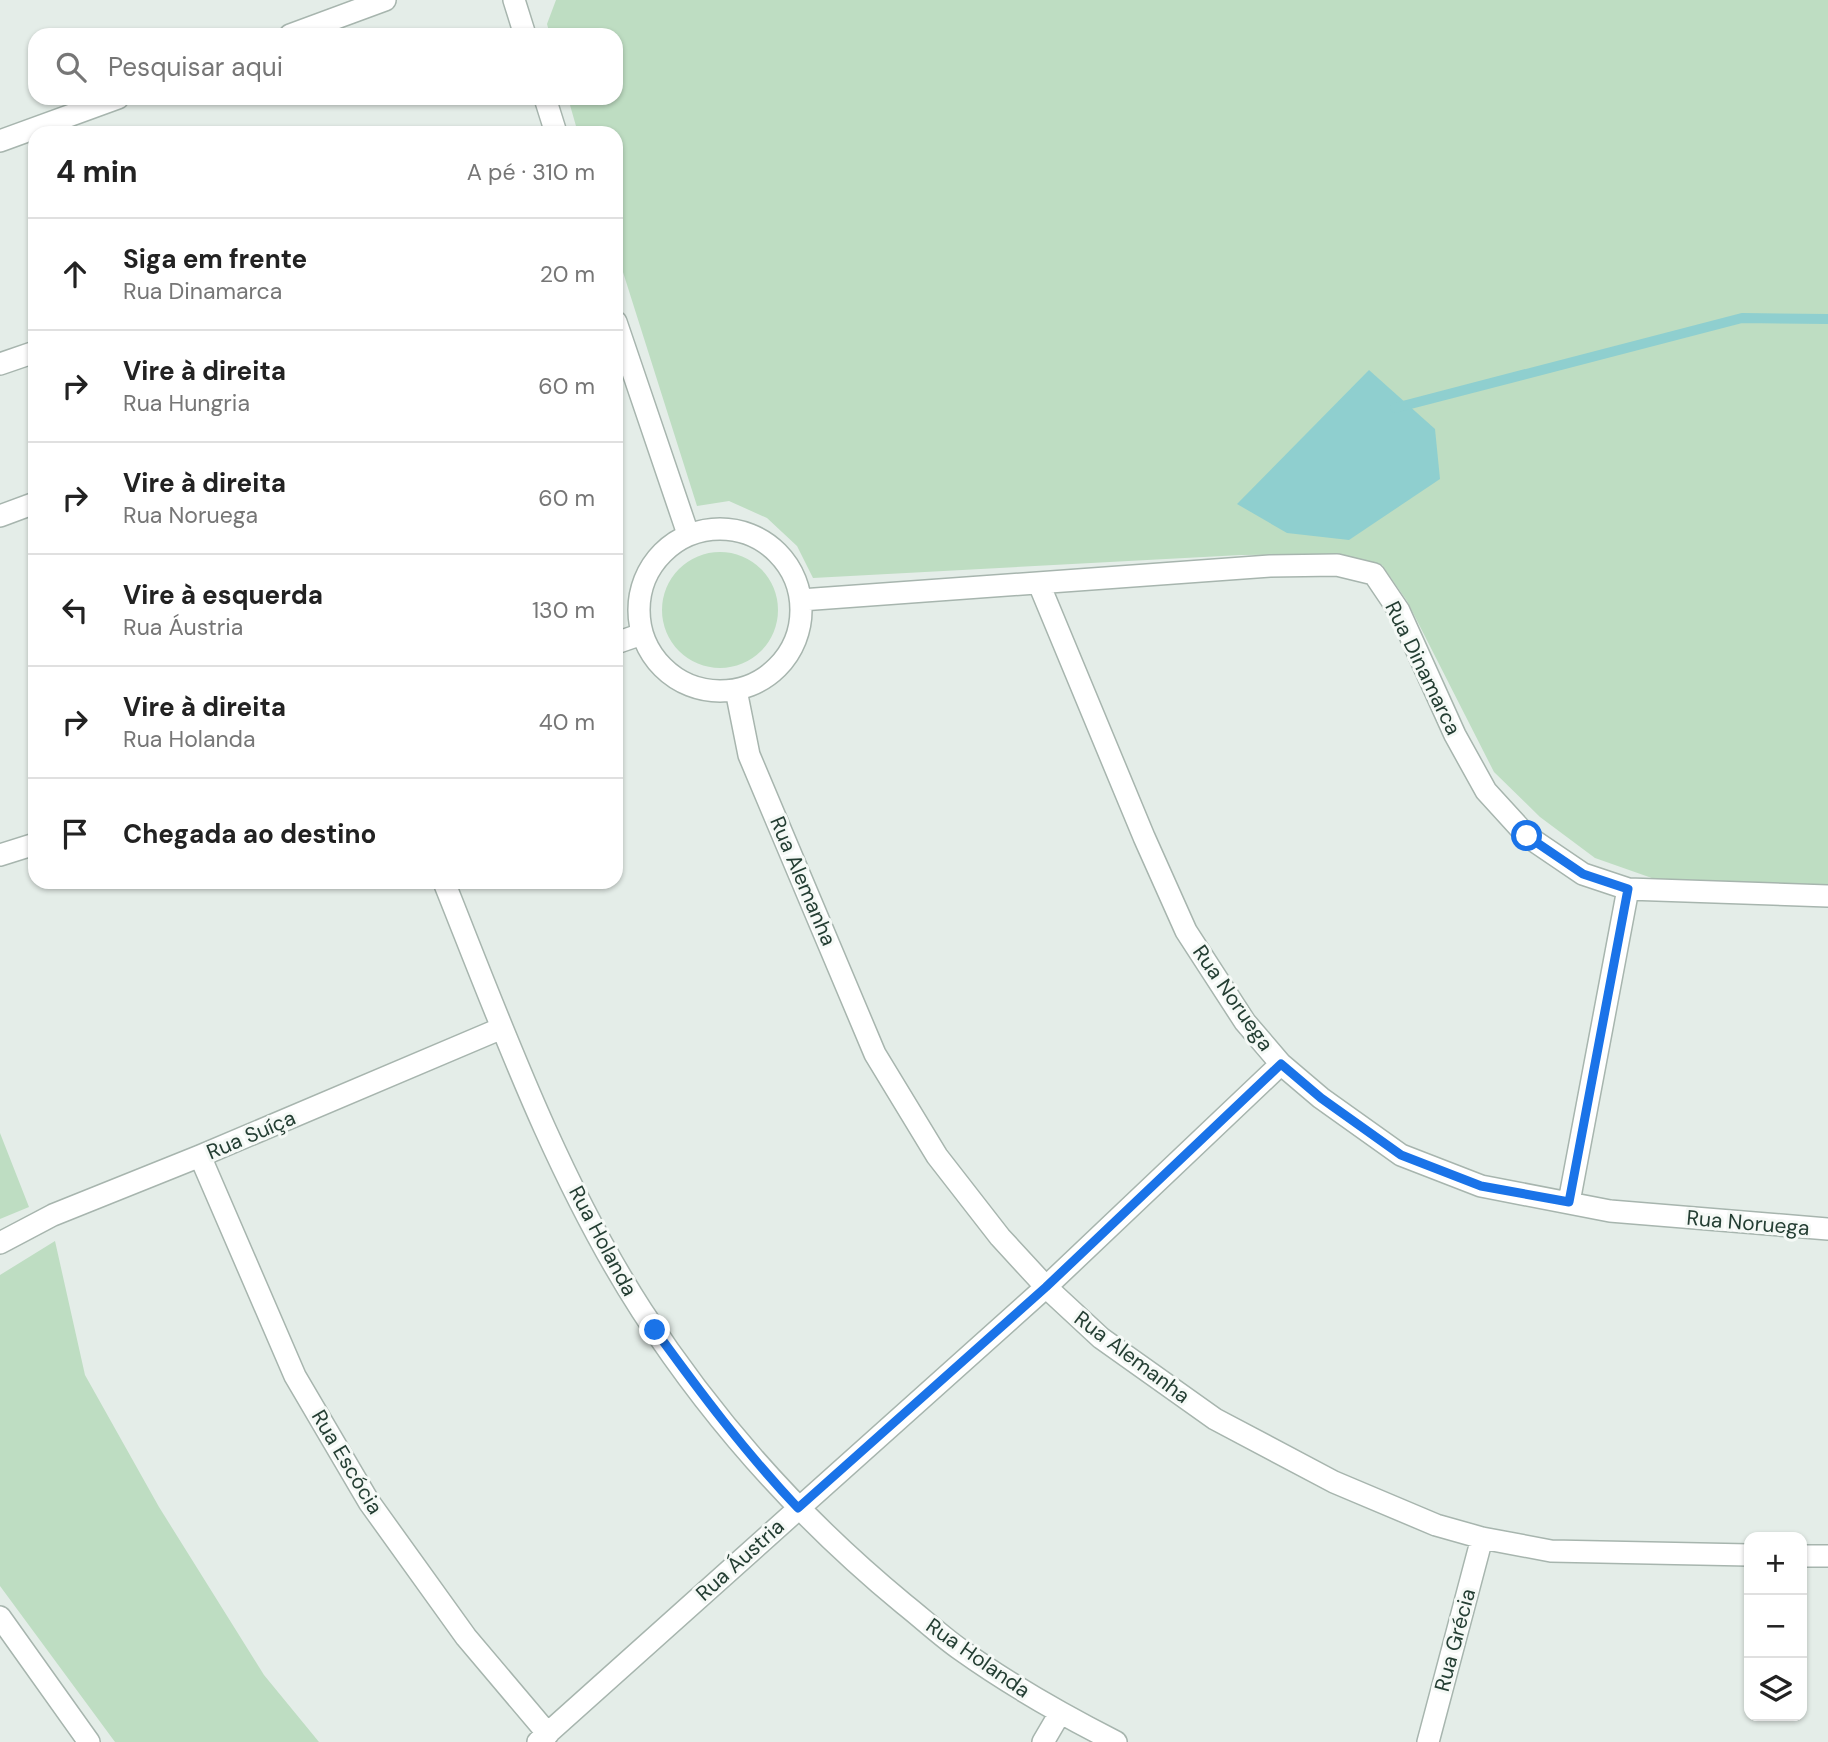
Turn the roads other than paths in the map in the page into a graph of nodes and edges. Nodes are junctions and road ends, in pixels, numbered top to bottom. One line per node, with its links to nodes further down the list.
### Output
1 (385, 0): 3 (street)
2 (514, 0): 4 (street)
3 (309, 28)
4 (523, 28)
5 (99, 105): 7 (street)
6 (547, 105): 8 (street)
7 (41, 126)
8 (554, 126)
9 (28, 131): 10 (street)
10 (0, 141)
11 (623, 343): 16 (street)
12 (28, 354): 13 (street)
13 (0, 364)
14 (28, 506): 15 (street)
15 (0, 516)
16 (688, 534): 18 (street); 19 (street)
17 (1039, 584): 18 (street, Rua Dinamarca); 25 (street, Rua Dinamarca); 28 (street, Rua Noruega)
18 (801, 600): 21 (street)
19 (642, 634): 20 (street); 21 (street)
20 (623, 641)
21 (736, 690): 33 (street, Rua Alemanha)
22 (28, 846): 23 (street)
23 (0, 855)
24 (447, 889): 27 (street, Rua Holanda)
25 (1628, 889): 26 (street, Rua Dinamarca); 30 (street)
26 (1828, 895)
27 (502, 1028): 29 (street, Rua Suíça); 34 (street, Rua Holanda)
28 (1281, 1064): 30 (street, Rua Noruega); 33 (street, Rua Áustria)
29 (200, 1156): 32 (street, Rua Suíça); 41 (street, Rua Escócia)
30 (1569, 1202): 31 (street, Rua Noruega)
31 (1828, 1229)
32 (0, 1243)
33 (1046, 1287): 34 (street, Rua Áustria); 35 (street, Rua Alemanha)
34 (798, 1508): 40 (street, Rua Holanda); 41 (street, Rua Áustria)
35 (1482, 1538): 36 (street, Rua Alemanha); 45 (street, Rua Grécia)
36 (1744, 1555)
37 (1807, 1556): 38 (street)
38 (1828, 1556)
39 (0, 1617): 42 (street)
40 (1060, 1713): 43 (street); 44 (street, Rua Holanda)
41 (543, 1738)
42 (89, 1742)
43 (1043, 1742)
44 (1116, 1742)
45 (1428, 1742)

